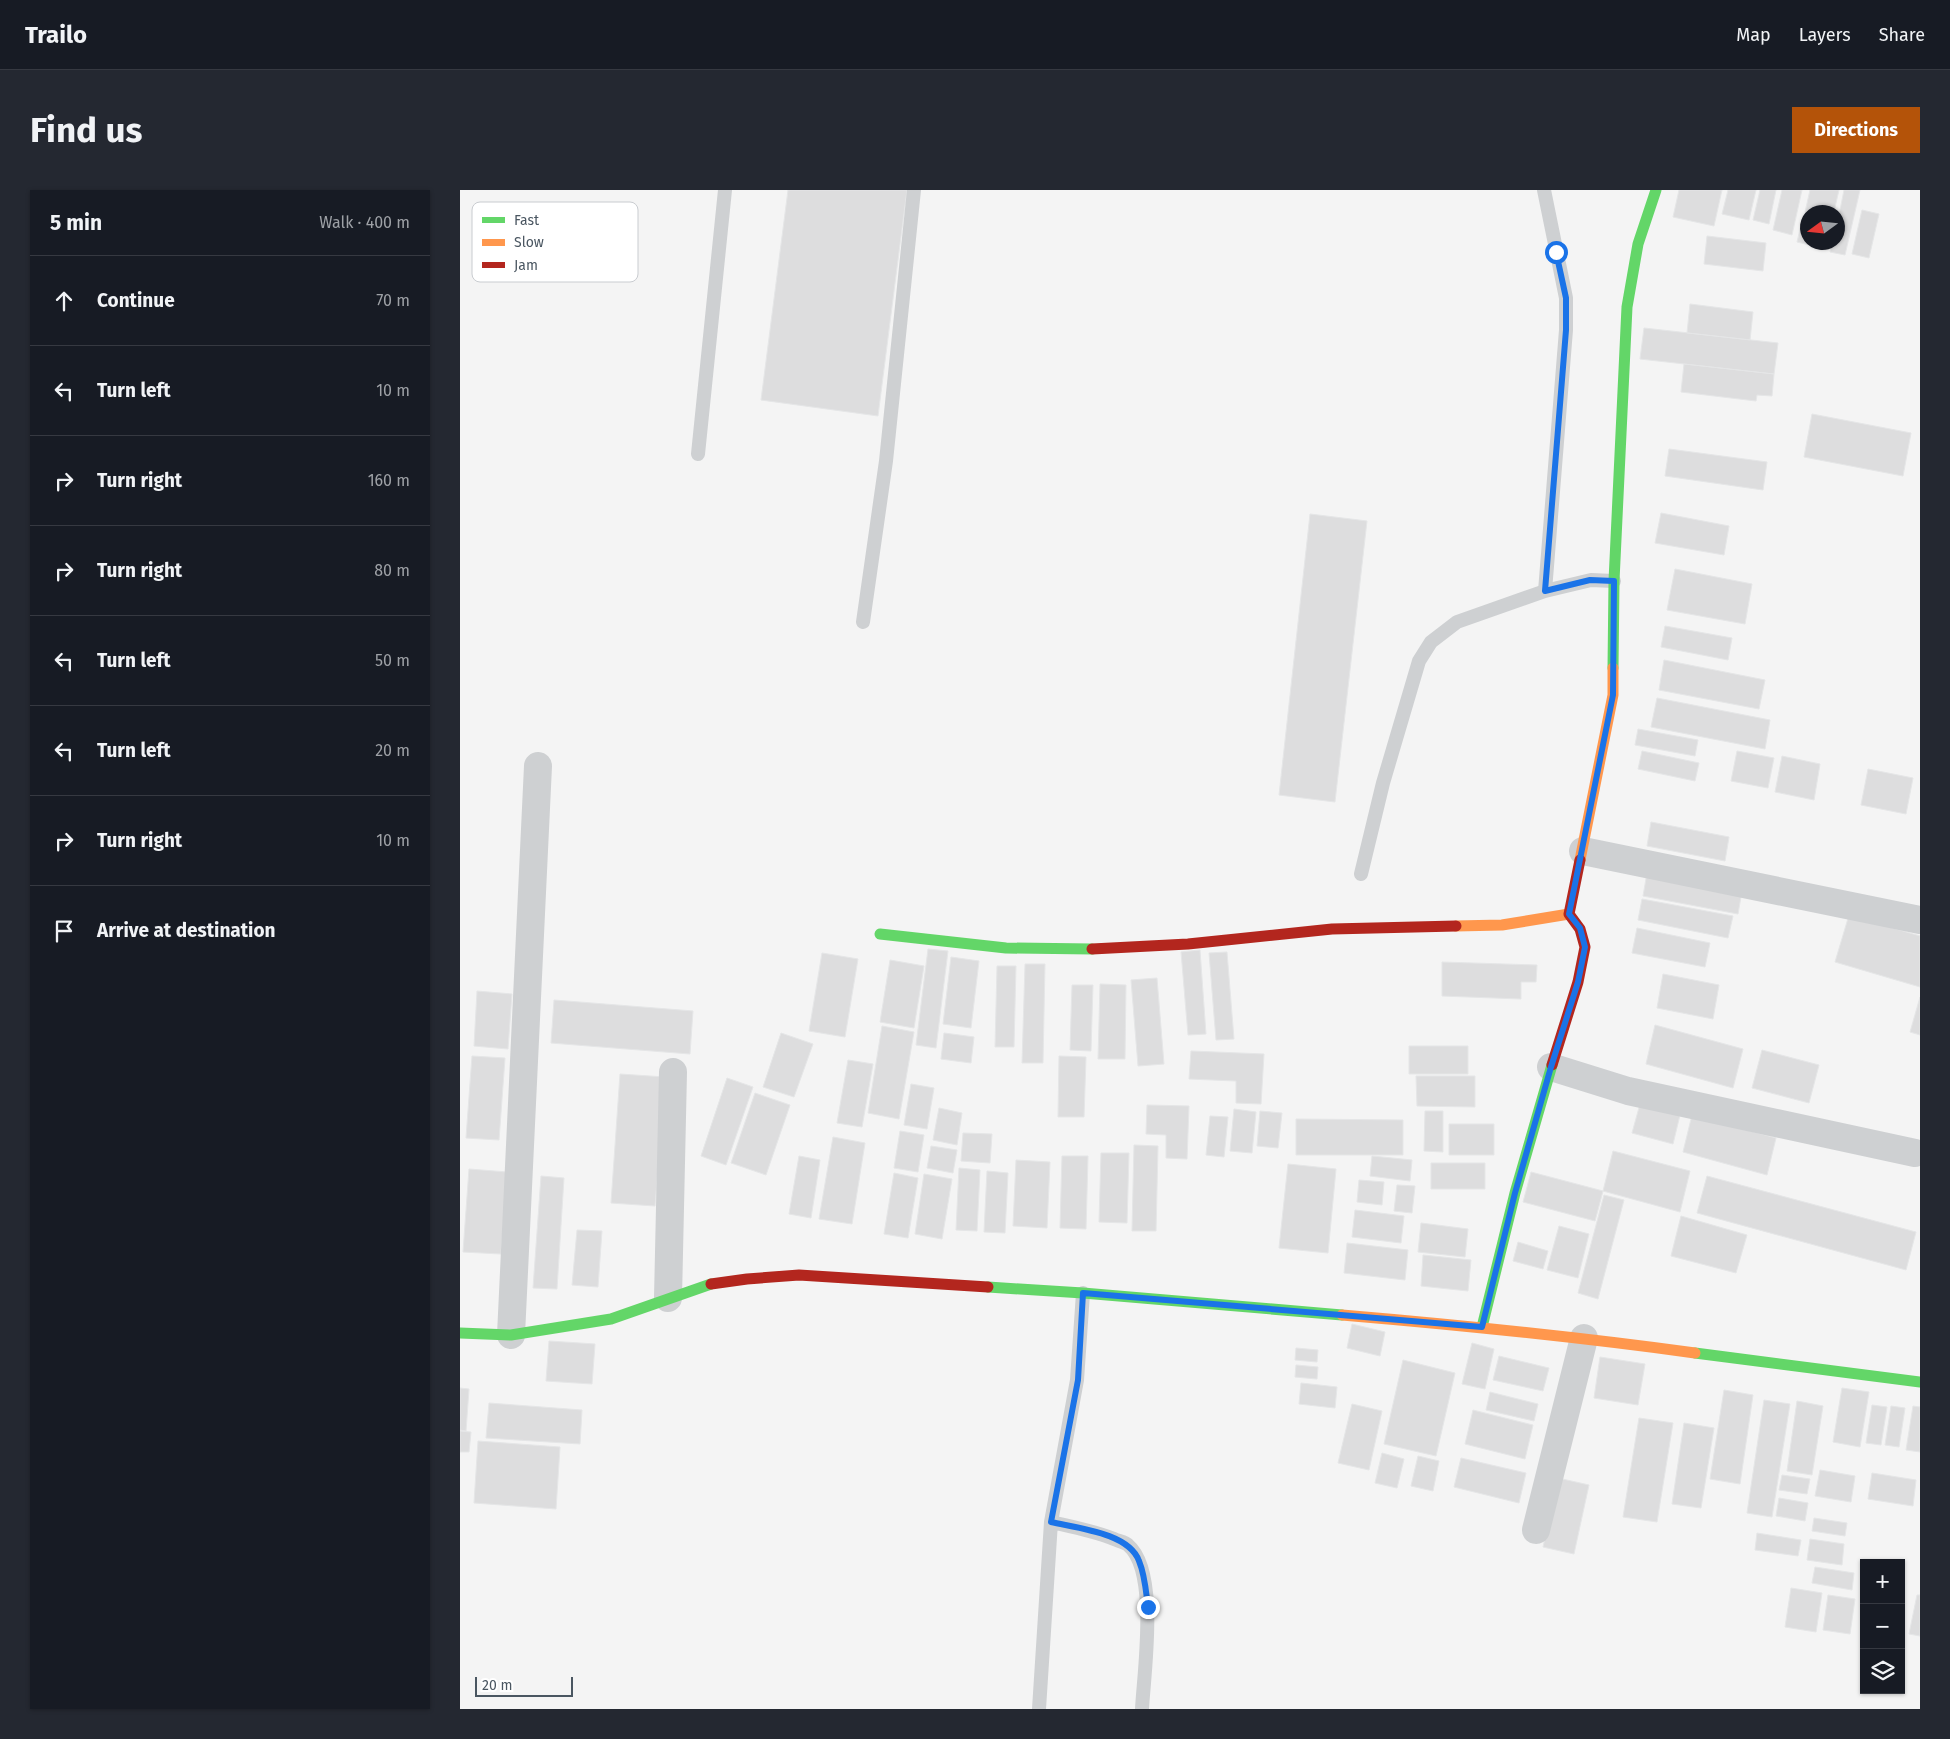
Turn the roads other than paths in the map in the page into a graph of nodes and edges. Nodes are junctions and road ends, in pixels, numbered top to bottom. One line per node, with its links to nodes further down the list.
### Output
1 (725, 190): 5 (lane)
2 (914, 190): 8 (lane)
3 (1544, 190): 7 (lane)
4 (1656, 190): 6 (street)
5 (698, 454)
6 (1614, 581): 7 (lane); 10 (street)
7 (1545, 591): 11 (lane)
8 (863, 622)
9 (538, 766): 22 (street)
10 (1582, 851): 12 (street); 13 (street)
11 (1361, 874)
12 (1569, 914): 14 (street); 15 (street)
13 (1920, 920)
14 (880, 934)
15 (1551, 1067): 17 (street); 20 (street)
16 (673, 1072): 19 (street)
17 (1915, 1152)
18 (1083, 1293): 19 (street); 20 (street); 25 (lane)
19 (668, 1298): 22 (street)
20 (1482, 1327): 23 (street)
21 (460, 1333): 22 (street)
22 (511, 1335)
23 (1584, 1338): 24 (street); 26 (street)
24 (1920, 1382)
25 (1051, 1522): 27 (lane); 28 (lane)
26 (1536, 1530)
27 (1039, 1709)
28 (1142, 1709)

